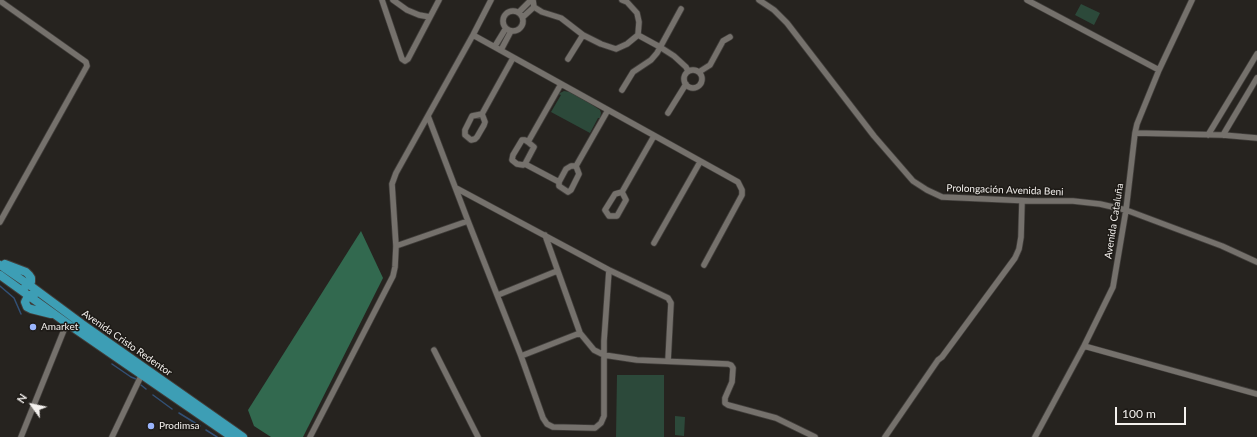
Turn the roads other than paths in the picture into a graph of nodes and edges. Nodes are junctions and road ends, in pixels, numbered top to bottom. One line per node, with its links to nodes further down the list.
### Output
1 (382, 0): 14 (street)
2 (393, 0): 14 (street)
3 (439, 0): 14 (street)
4 (491, 0): 17 (street)
5 (532, 0): 11 (street); 13 (street)
6 (759, 0): 50 (street, Prolongación Avenida Beni)
7 (1027, 0): 27 (street)
8 (1192, 0): 27 (street, Avenida Cataluña)
9 (0, 1): 53 (street)
10 (626, 1): 19 (street)
11 (534, 7): 13 (street); 18 (street)
12 (681, 9): 22 (street)
13 (521, 15): 15 (street); 16 (street)
14 (430, 17)
15 (506, 28): 16 (street); 21 (street)
16 (512, 31): 23 (street)
17 (473, 35): 21 (street); 37 (street)
18 (583, 35): 19 (street); 26 (street)
19 (638, 35): 22 (street)
20 (730, 37): 29 (street)
21 (495, 46): 23 (street)
22 (660, 47): 28 (street); 33 (street)
23 (501, 50): 25 (street)
24 (1257, 54): 39 (street)
25 (514, 58): 31 (street); 36 (street)
26 (568, 59)
27 (1159, 70): 38 (street, Avenida Cataluña)
28 (688, 71): 29 (street); 32 (street)
29 (699, 72): 32 (street)
30 (1257, 78): 40 (street)
31 (560, 84): 34 (street); 43 (street)
32 (686, 84): 35 (street)
33 (622, 90)
34 (608, 110): 41 (street); 46 (street)
35 (668, 113)
36 (482, 114): 36 (street)
37 (428, 116): 48 (street); 56 (street)
38 (1135, 133): 39 (street); 51 (street, Avenida Cataluña)
39 (1208, 135): 40 (street)
40 (1223, 135): 42 (street)
41 (654, 136): 44 (street); 49 (street)
42 (1257, 138)
43 (528, 142): 45 (street); 45 (street)
44 (700, 162): 55 (street); 59 (street)
45 (525, 164): 47 (street)
46 (576, 166): 47 (street); 47 (street)
47 (559, 182)
48 (456, 188): 52 (street); 54 (street)
49 (622, 192)
50 (1022, 201): 51 (street, Prolongación Avenida Beni); 84 (street)
51 (1126, 210): 57 (street, Prolongación Avenida Beni); 70 (street, Avenida Cataluña)
52 (468, 221): 56 (street); 66 (street)
53 (0, 222)
54 (545, 235): 60 (street); 61 (street)
55 (654, 243)
56 (396, 246): 81 (street)
57 (1257, 262)
58 (0, 264): 64 (highway)
59 (704, 265)
60 (609, 270): 72 (street); 74 (street)
61 (557, 271): 66 (street); 69 (street)
62 (0, 272): 64 (highway)
63 (0, 275): 65 (highway)
64 (28, 285): 68 (highway, Avenida Cristo Redentor)
65 (29, 295): 67 (highway, Avenida Cristo Redentor); 68 (highway)
66 (498, 295): 73 (street)
67 (68, 324): 75 (highway, Avenida Cristo Redentor); 77 (street)
68 (82, 324): 80 (highway, Avenida Cristo Redentor)
69 (580, 333): 72 (street); 73 (street)
70 (1084, 346): 76 (street); 85 (street, Avenida Cataluña)
71 (434, 350): 82 (street)
72 (604, 355): 73 (street); 74 (street)
73 (522, 356)
74 (668, 361): 83 (street)
75 (142, 374): 78 (street); 79 (highway, Avenida Cristo Redentor)
76 (1257, 394)
77 (21, 437)
78 (112, 437)
79 (232, 437)
80 (243, 437)
81 (310, 437)
82 (478, 437)
83 (815, 437)
84 (886, 437)
85 (1035, 437)

